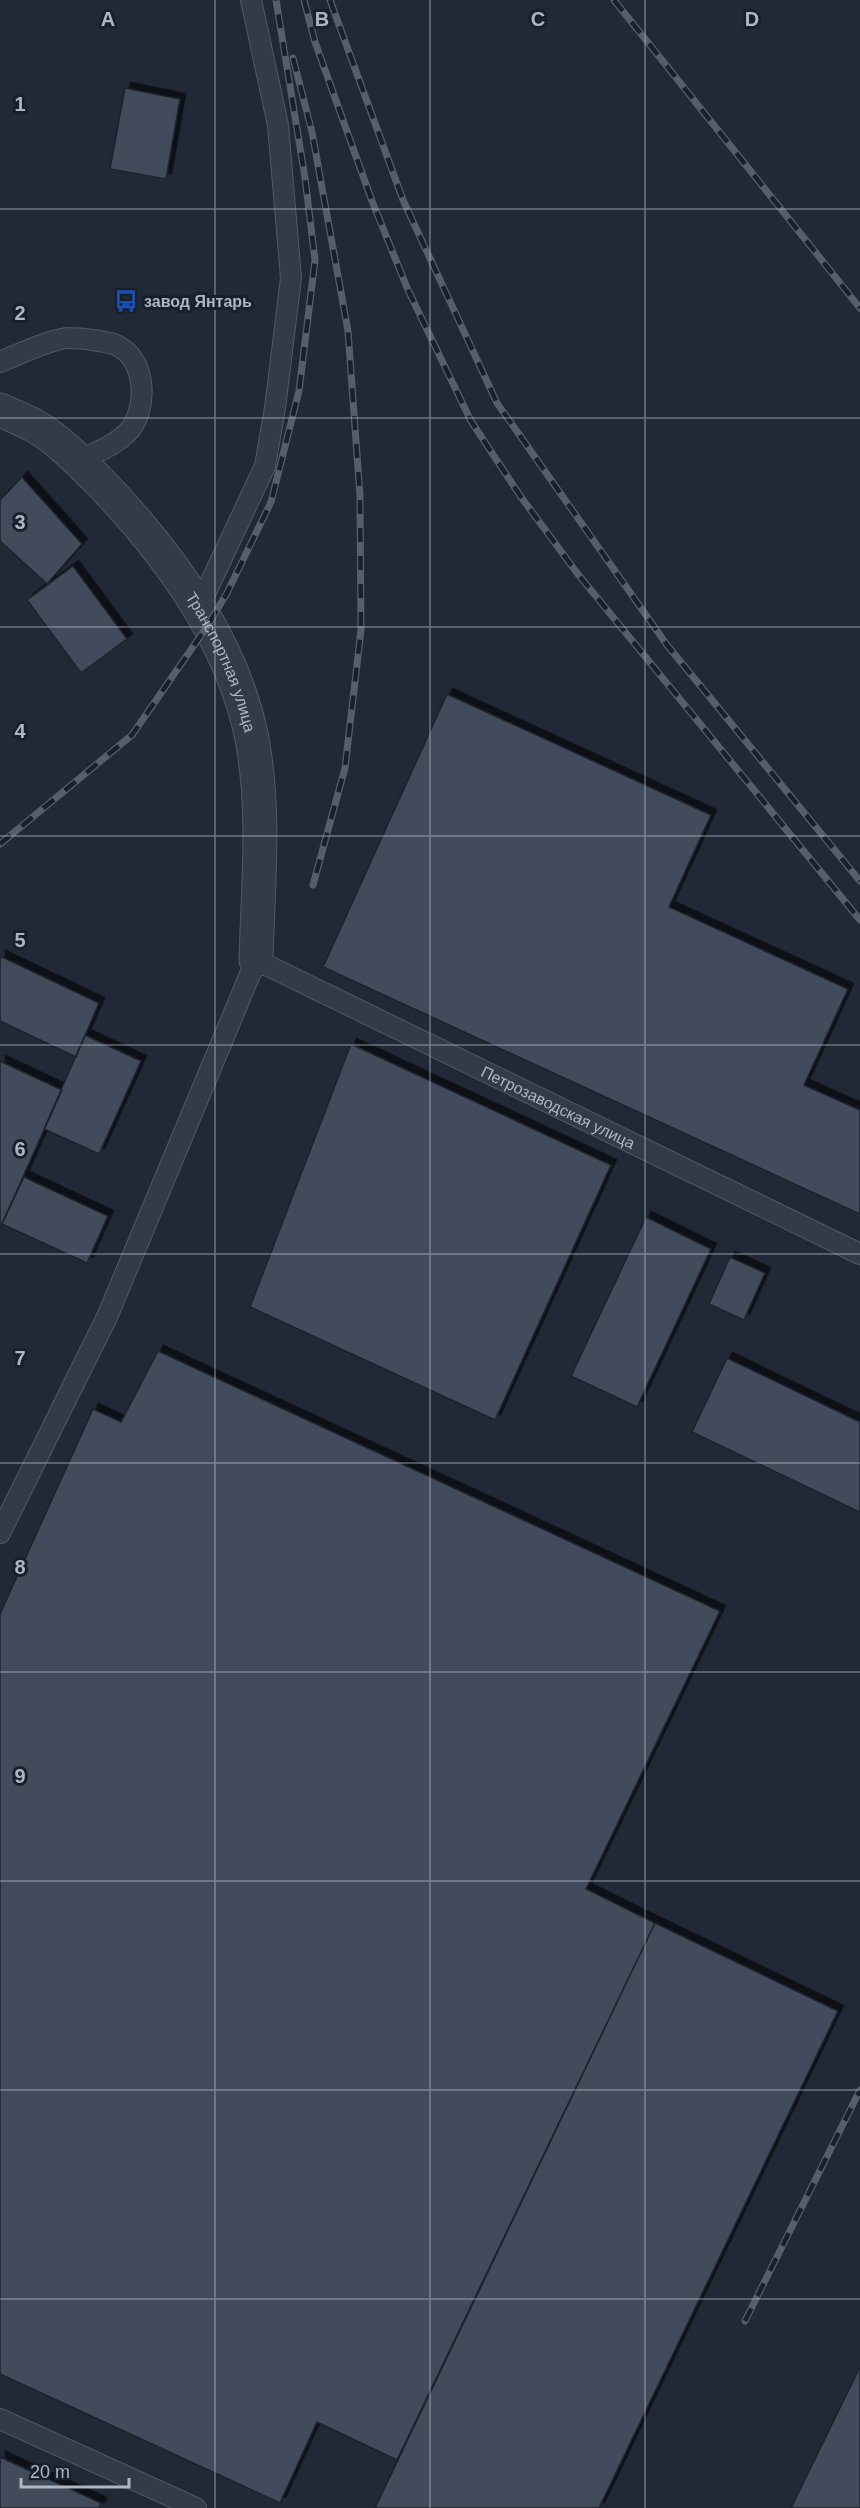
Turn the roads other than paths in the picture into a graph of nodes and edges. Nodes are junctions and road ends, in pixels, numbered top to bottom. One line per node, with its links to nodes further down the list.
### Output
1 (251, 0): 5 (lane)
2 (0, 362): 4 (lane)
3 (0, 410): 4 (street, Транспортная улица)
4 (78, 460): 5 (street, Транспортная улица)
5 (198, 609): 6 (street, Транспортная улица)
6 (256, 960): 7 (lane, Петрозаводская улица); 8 (lane)
7 (860, 1254)
8 (0, 1533)
9 (0, 2419): 10 (lane)
10 (196, 2508)

